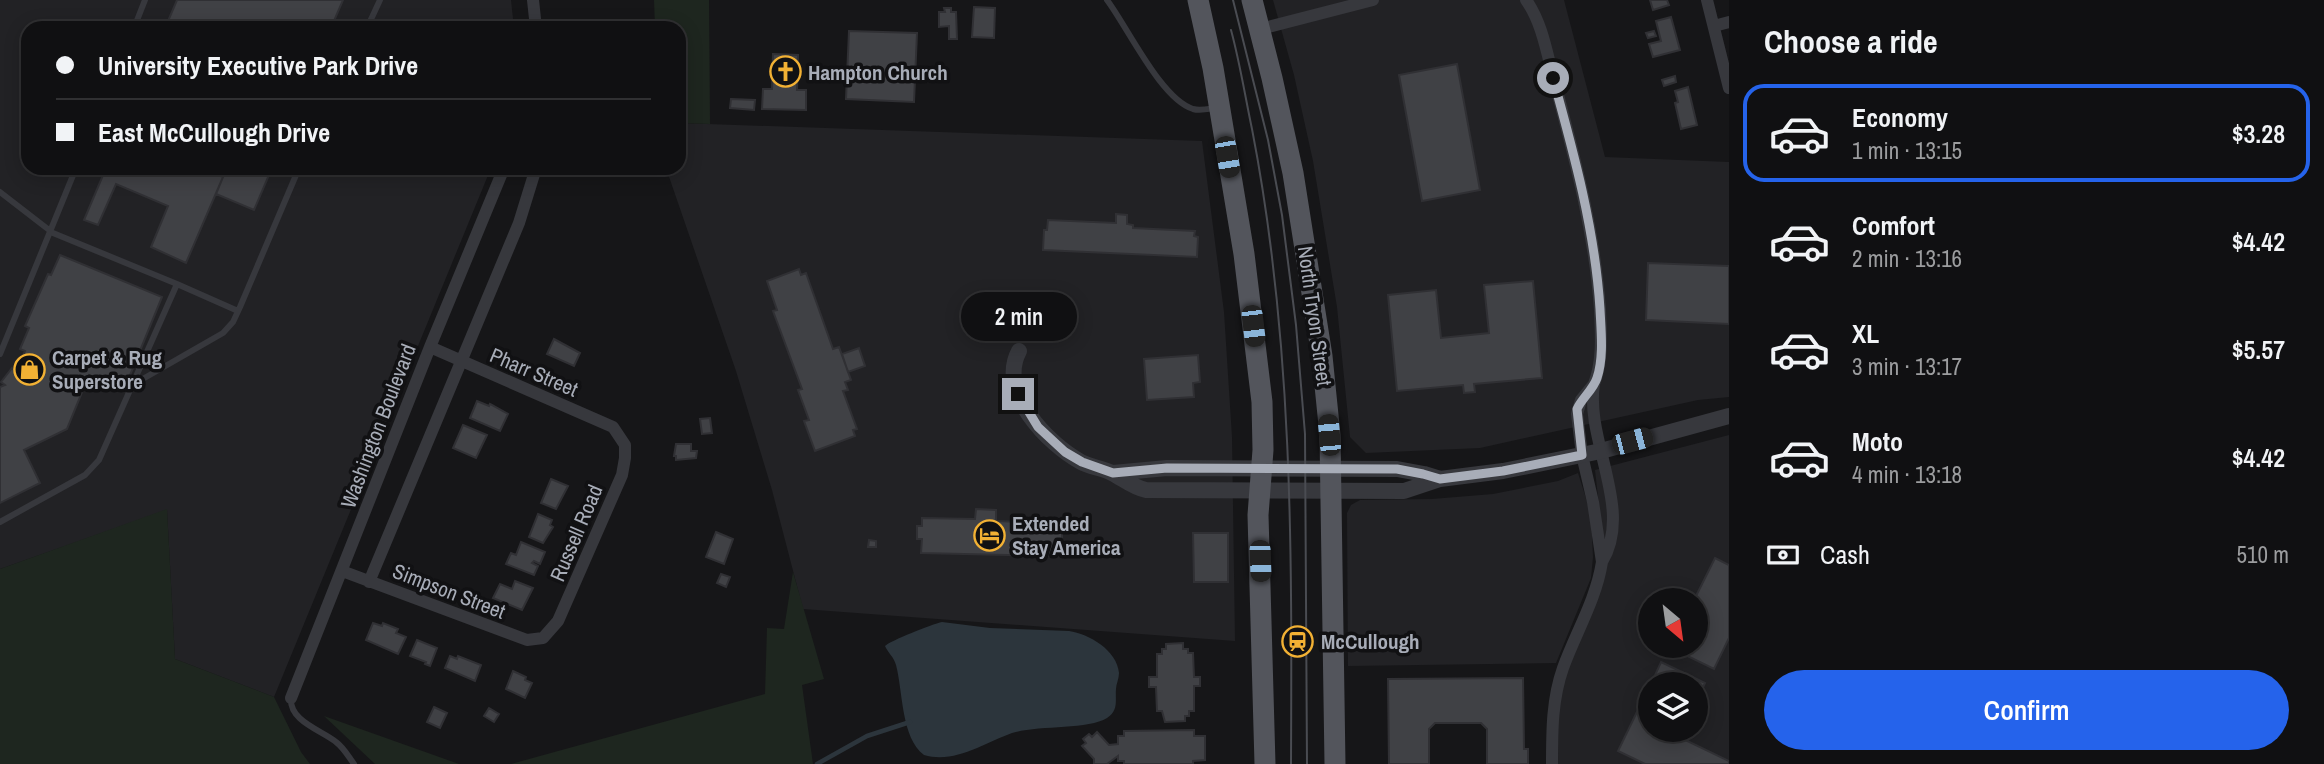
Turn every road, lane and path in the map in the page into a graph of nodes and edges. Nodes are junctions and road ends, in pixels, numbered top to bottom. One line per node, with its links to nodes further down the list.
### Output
1 (145, 0): 10 (lane)
2 (380, 0): 11 (lane)
3 (533, 0): 12 (street)
4 (1107, 0): 17 (lane)
5 (1198, 0): 17 (main road)
6 (1252, 0): 15 (main road, North Tryon Street)
7 (1373, 0): 15 (street)
8 (1526, 0): 31 (street)
9 (1707, 0): 14 (street)
10 (137, 21)
11 (370, 21)
12 (535, 21)
13 (1729, 22): 14 (street)
14 (1713, 26): 16 (street)
15 (1260, 29): 38 (main road, North Tryon Street)
16 (1729, 88)
17 (1219, 108): 36 (main road)
18 (73, 175): 23 (lane)
19 (296, 175): 25 (lane)
20 (501, 175): 26 (street, Washington Boulevard)
21 (535, 175): 29 (street)
22 (0, 192): 23 (lane)
23 (51, 231): 24 (lane); 28 (lane)
24 (177, 284): 25 (lane); 30 (lane)
25 (239, 311): 30 (lane)
26 (430, 347): 29 (street, Pharr Street); 42 (street, Washington Boulevard)
27 (1019, 351): 37 (street)
28 (0, 354)
29 (461, 361): 33 (street, Pharr Street); 43 (street)
30 (133, 384): 40 (lane)
31 (1594, 384): 34 (street); 35 (street)
32 (1729, 416): 34 (street)
33 (620, 436): 44 (street, Russell Road)
34 (1601, 451): 35 (street); 41 (street)
35 (1582, 455): 38 (street); 41 (street)
36 (1262, 467): 37 (street); 38 (street); 39 (main road)
37 (1113, 473): 39 (street)
38 (1331, 480): 39 (street); 48 (main road, North Tryon Street)
39 (1260, 490): 47 (main road)
40 (0, 522)
41 (1602, 562): 49 (street)
42 (342, 571): 43 (street, Simpson Street); 45 (street, Washington Boulevard)
43 (369, 582): 44 (street, Simpson Street)
44 (543, 638)
45 (291, 698): 46 (lane)
46 (354, 764)
47 (1265, 764)
48 (1335, 764)
49 (1552, 764)

